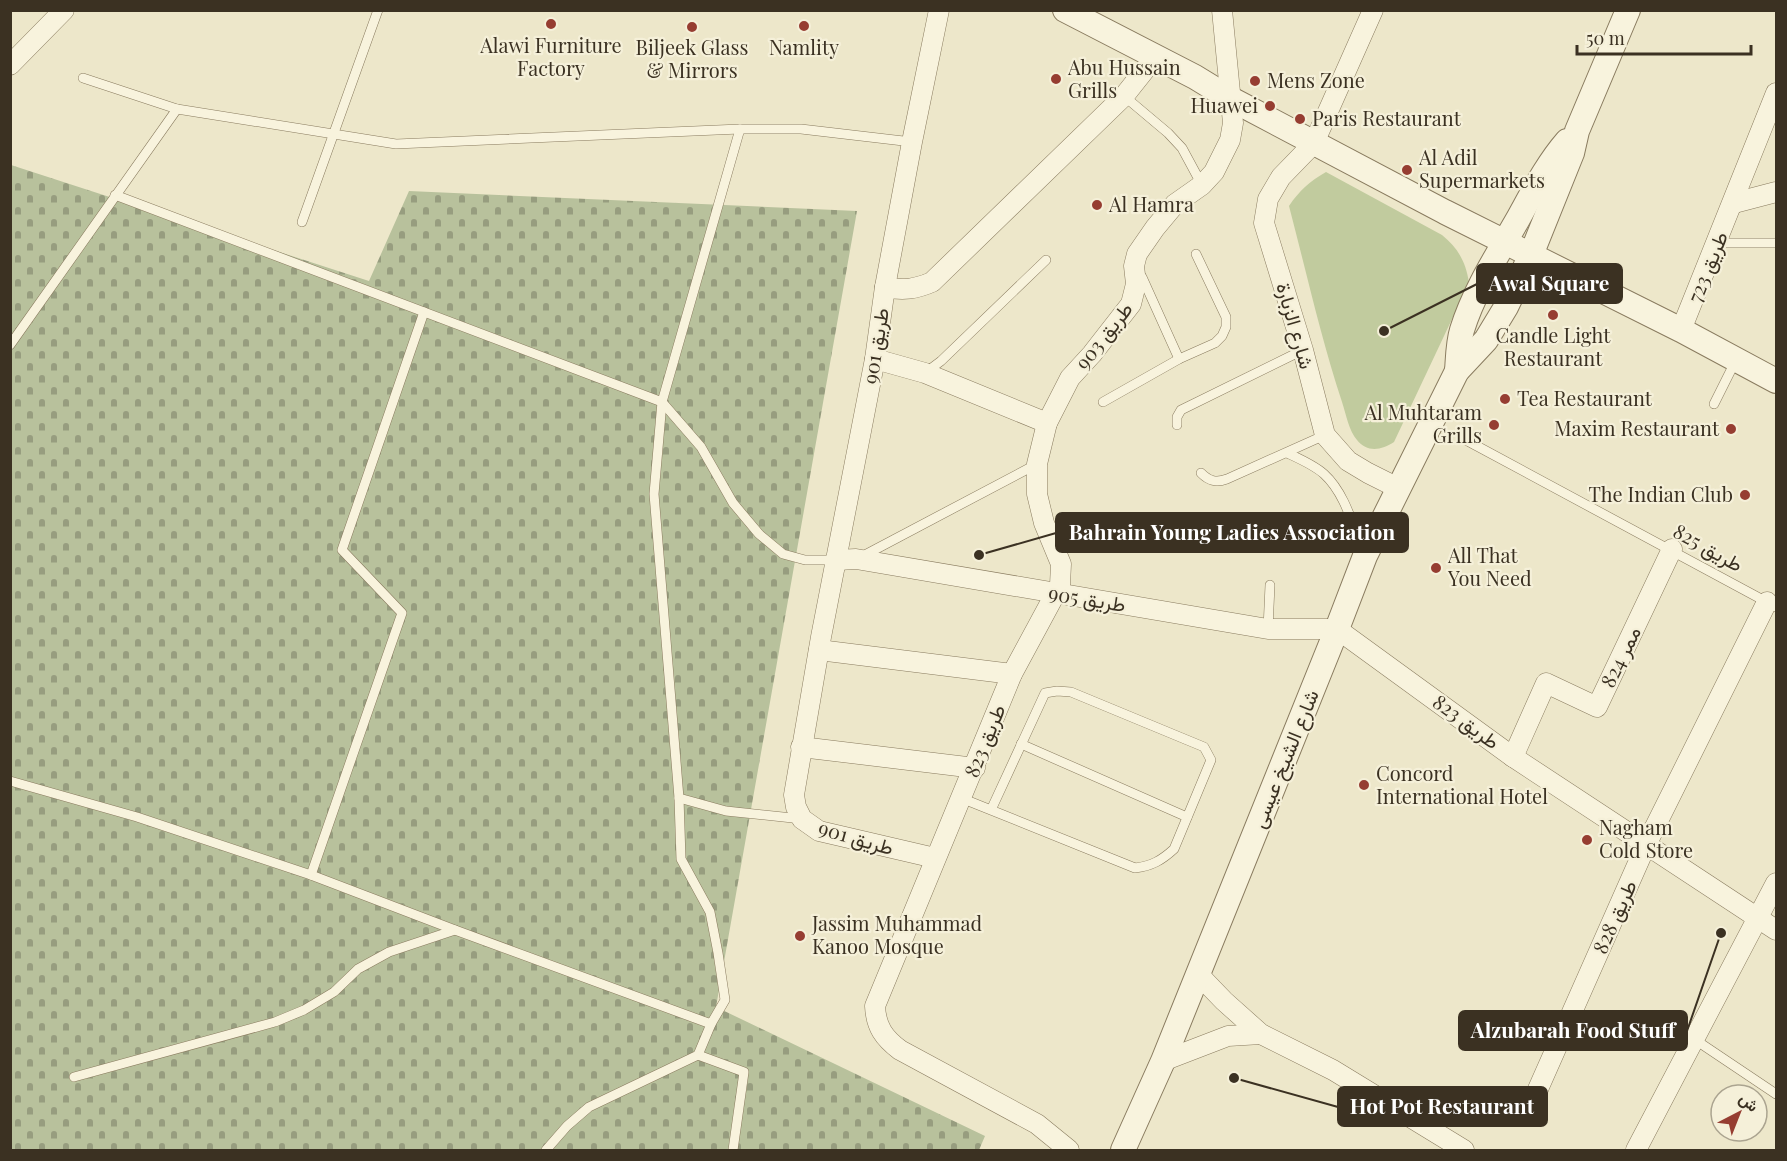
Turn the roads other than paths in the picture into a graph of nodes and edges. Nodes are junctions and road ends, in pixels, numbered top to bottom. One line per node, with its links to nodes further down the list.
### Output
1 (64, 10): 9 (street)
2 (378, 10): 17 (lane)
3 (939, 10): 18 (street, طريق 901)
4 (1065, 10): 8 (street)
5 (1222, 10): 13 (street)
6 (1373, 10): 19 (street)
7 (1628, 10): 16 (street, شارع الشيخ عيسى)
8 (1155, 57): 12 (street, طريق 901); 13 (street)
9 (10, 64)
10 (83, 78): 14 (lane)
11 (1776, 93): 23 (street, طريق 723)
12 (1124, 96): 20 (lane); 32 (street, طريق 901)
13 (1231, 99): 19 (street); 20 (street)
14 (177, 109): 17 (lane); 22 (lane)
15 (740, 129): 17 (lane); 18 (lane); 43 (lane)
16 (1576, 131): 25 (street, شارع الشيخ عيسى); 29 (street, شارع الشيخ عيسى)
17 (334, 133): 24 (lane)
18 (912, 142): 32 (street, طريق 901)
19 (1314, 143): 25 (street); 36 (street, شارع الزبارة)
20 (1202, 185): 31 (street)
21 (1776, 192): 23 (street)
22 (115, 195): 33 (lane); 35 (lane)
23 (1734, 203): 26 (street, طريق 723)
24 (302, 222)
25 (1505, 241): 29 (street); 40 (street, شارع الشيخ عيسى)
26 (1718, 243): 27 (lane); 34 (street, طريق 723)
27 (1776, 243)
28 (1196, 254): 38 (lane)
29 (1531, 255): 34 (street); 40 (street, شارع الشيخ عيسى)
30 (1046, 260): 41 (lane)
31 (1134, 261): 38 (lane); 46 (street, طريق 903)
32 (885, 287): 37 (street, طريق 901)
33 (424, 312): 43 (lane); 76 (lane)
34 (1681, 330): 39 (street)
35 (10, 345)
36 (1303, 350): 47 (lane); 48 (street, شارع الزبارة)
37 (875, 359): 41 (street); 56 (street, طريق 901)
38 (1179, 359): 44 (lane)
39 (1736, 360): 42 (street); 45 (lane)
40 (1457, 372): 53 (street, شارع الشيخ عيسى)
41 (925, 373): 46 (street)
42 (1776, 381)
43 (663, 402): 56 (lane); 69 (lane)
44 (1103, 402)
45 (1714, 404)
46 (1047, 423): 51 (street, طريق 903)
47 (1177, 425)
48 (1324, 435): 50 (lane); 53 (street, شارع الزبارة)
49 (1462, 438): 54 (lane, طريق 825)
50 (1287, 453): 52 (lane); 55 (lane)
51 (1037, 464): 56 (lane); 58 (street, طريق 903)
52 (1201, 473)
53 (1398, 488): 55 (street, شارع الشيخ عيسى)
54 (1672, 549): 59 (lane, طريق 825); 66 (street, ممر 824)
55 (1365, 556): 61 (street, شارع الشيخ عيسى)
56 (847, 560): 58 (street, طريق 905); 62 (street, طريق 901)
57 (1270, 585): 60 (lane)
58 (1056, 595): 60 (street, طريق 905); 63 (street, طريق 823)
59 (1772, 604): 74 (street, طريق 828)
60 (1268, 629): 61 (street, طريق 905)
61 (1337, 629): 66 (street, طريق 823); 81 (street, شارع الشيخ عيسى)
62 (819, 650): 63 (street); 65 (street, طريق 901)
63 (1011, 674): 67 (street, طريق 823)
64 (1021, 744): 71 (lane); 72 (lane); 72 (lane)
65 (801, 747): 67 (street); 73 (street, طريق 901)
66 (1513, 757): 74 (street, طريق 823)
67 (975, 768): 70 (street, طريق 823)
68 (10, 781): 76 (lane)
69 (679, 798): 73 (lane); 82 (lane)
70 (961, 798): 71 (lane); 75 (street, طريق 823)
71 (991, 810): 72 (lane)
72 (1187, 817)
73 (802, 819): 75 (street, طريق 901)
74 (1646, 845): 78 (street, طريق 823); 89 (street, طريق 828)
75 (935, 858): 92 (street)
76 (311, 875): 79 (lane)
77 (1776, 883): 78 (street)
78 (1758, 917): 80 (street, طريق 823); 84 (street)
79 (454, 930): 82 (lane); 87 (lane)
80 (1776, 930)
81 (1198, 974): 83 (street); 86 (street, شارع الشيخ عيسى)
82 (711, 1024): 85 (lane)
83 (1261, 1034): 86 (street); 94 (street)
84 (1694, 1039): 88 (lane); 95 (street)
85 (698, 1055): 90 (lane); 91 (lane)
86 (1163, 1061): 93 (street, شارع الشيخ عيسى)
87 (74, 1077)
88 (1776, 1094)
89 (1531, 1105)
90 (546, 1150)
91 (733, 1150)
92 (1069, 1150)
93 (1124, 1150)
94 (1464, 1150)
95 (1636, 1150)

